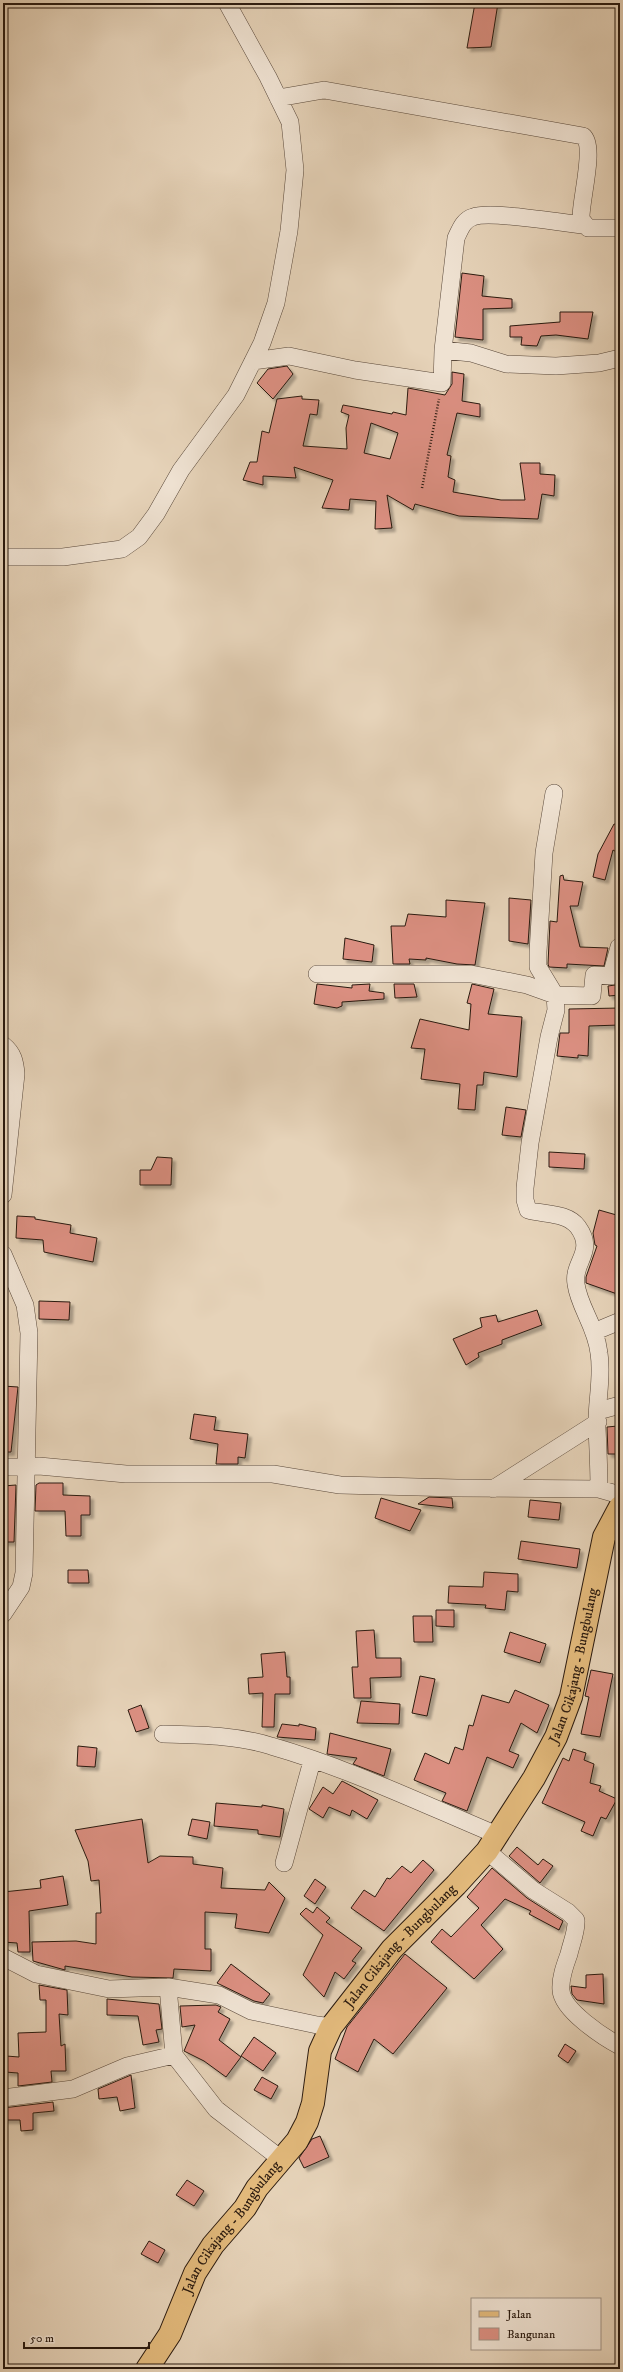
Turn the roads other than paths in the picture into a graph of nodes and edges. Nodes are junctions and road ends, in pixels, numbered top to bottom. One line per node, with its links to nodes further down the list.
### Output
1 (227, 3): 2 (street)
2 (278, 98): 3 (street); 7 (street)
3 (584, 225): 4 (street); 5 (street)
4 (620, 228)
5 (443, 350): 6 (street); 7 (street)
6 (620, 358)
7 (254, 361): 8 (street)
8 (3, 557)
9 (554, 793): 12 (street)
10 (619, 947): 12 (street)
11 (317, 974): 12 (street)
12 (555, 995): 17 (street)
13 (3, 1045): 14 (street)
14 (3, 1195)
15 (3, 1254): 20 (street)
16 (620, 1321): 17 (street)
17 (596, 1331): 19 (street)
18 (620, 1405): 19 (street)
19 (598, 1417): 22 (street); 23 (street)
20 (25, 1466): 21 (street); 22 (street); 26 (street)
21 (3, 1467)
22 (493, 1489): 23 (street)
23 (599, 1489): 24 (street)
24 (620, 1495)
25 (620, 1507): 29 (main road, Jalan Cikajang - Bungbulang)
26 (3, 1614)
27 (163, 1734): 28 (street)
28 (312, 1761): 29 (street); 30 (street)
29 (492, 1843): 33 (main road, Jalan Cikajang - Bungbulang); 34 (street)
30 (284, 1863)
31 (3, 1957): 32 (street)
32 (168, 1987): 33 (street); 35 (street)
33 (332, 2027): 37 (main road, Jalan Cikajang - Bungbulang)
34 (620, 2046)
35 (174, 2054): 36 (street); 37 (street)
36 (3, 2098)
37 (281, 2159): 38 (main road, Jalan Cikajang - Bungbulang)
38 (147, 2369)

